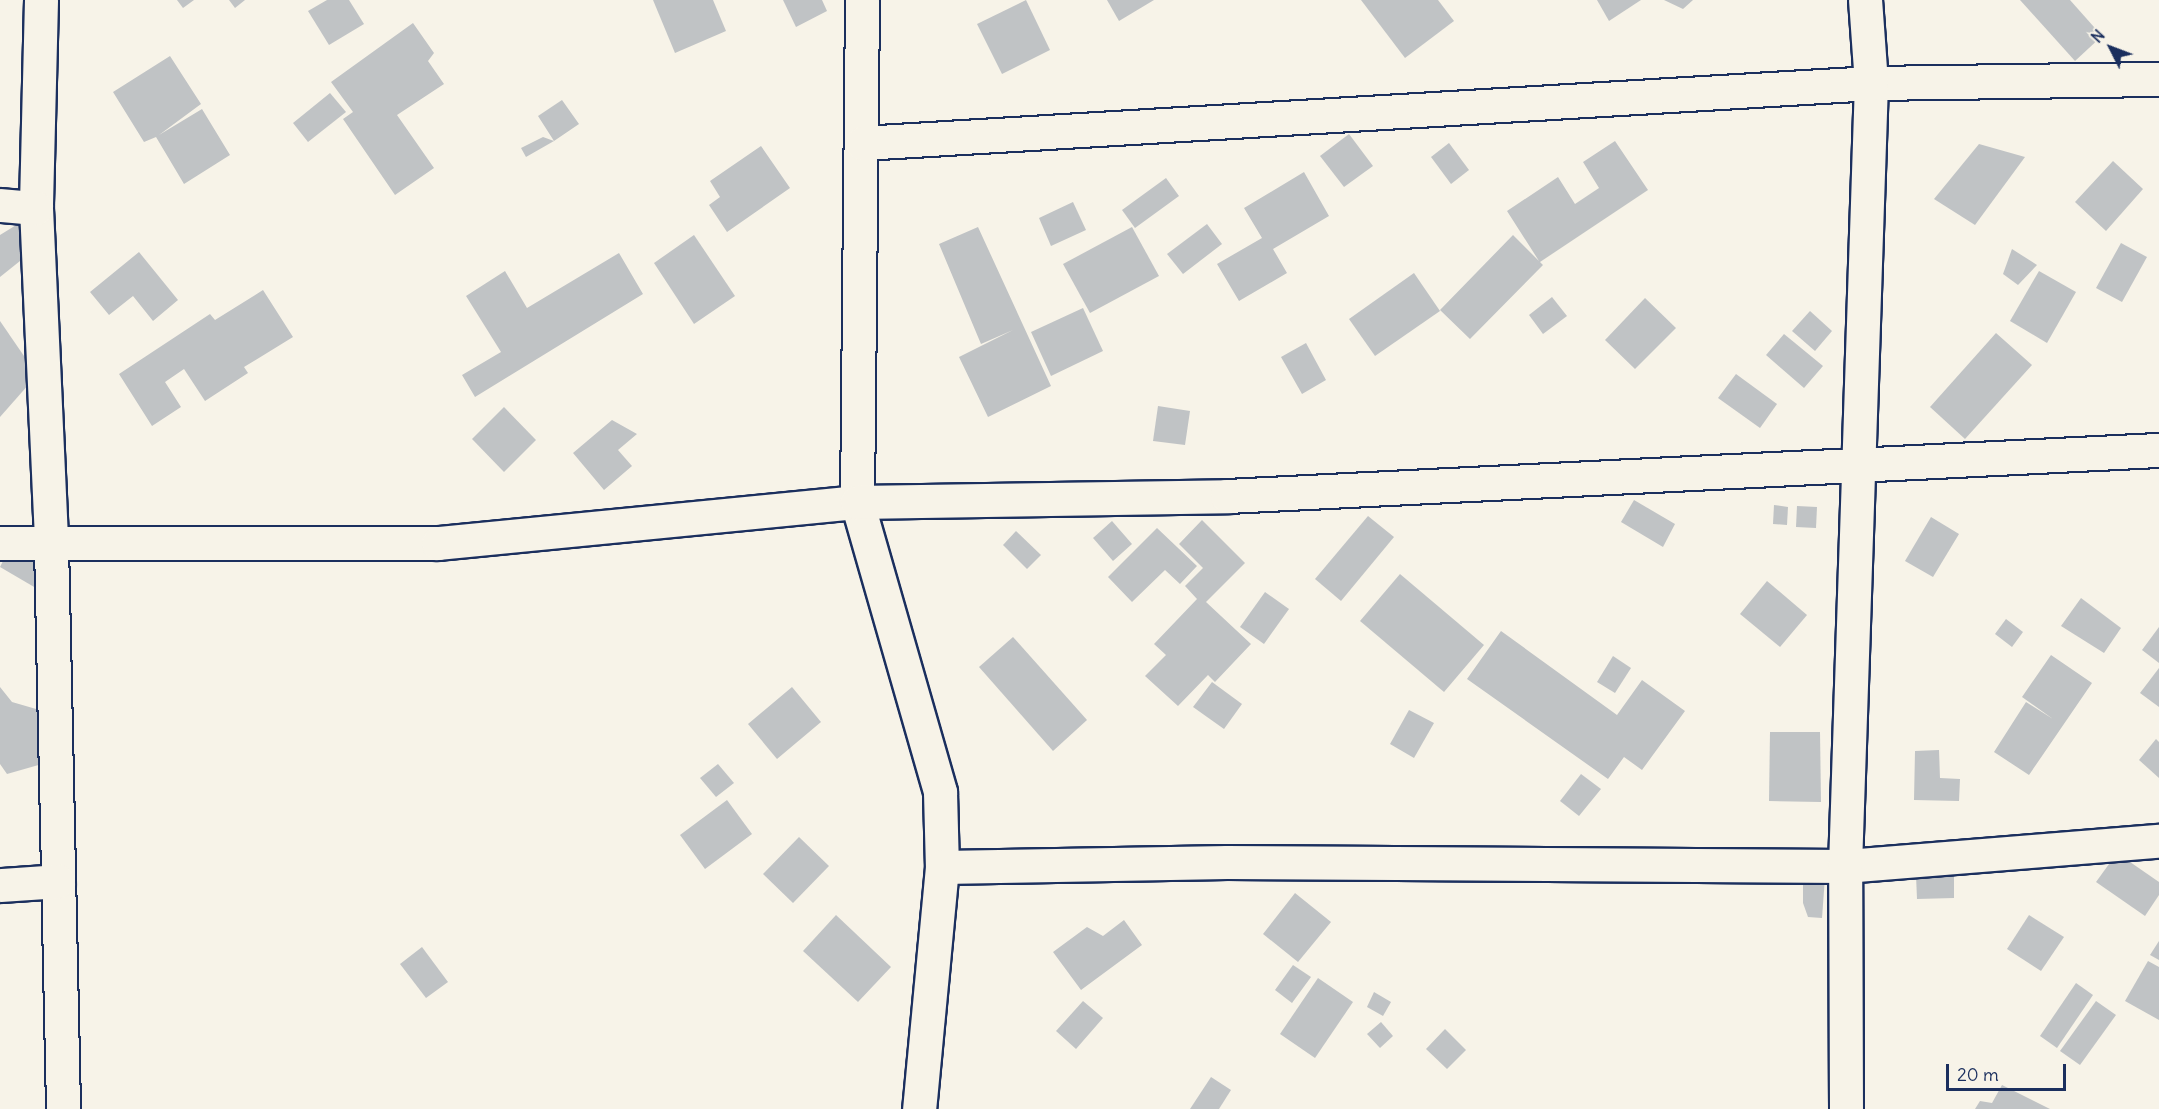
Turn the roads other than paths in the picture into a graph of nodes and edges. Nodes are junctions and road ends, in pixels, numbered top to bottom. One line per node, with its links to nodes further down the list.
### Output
1 (41, 0): 8 (street)
2 (862, 0): 6 (street)
3 (1865, 0): 5 (street)
4 (2159, 79): 5 (street)
5 (1871, 83): 6 (street); 10 (street)
6 (862, 143): 11 (street)
7 (0, 205): 8 (street)
8 (36, 208): 13 (street)
9 (2159, 450): 10 (street)
10 (1857, 464): 11 (street); 15 (street)
11 (857, 502): 13 (street); 16 (street)
12 (0, 543): 13 (street)
13 (51, 544): 17 (street)
14 (2159, 841): 15 (street)
15 (1845, 866): 16 (street); 21 (street)
16 (942, 867): 20 (street)
17 (58, 881): 18 (street); 19 (street)
18 (0, 885)
19 (63, 1109)
20 (919, 1109)
21 (1846, 1109)

